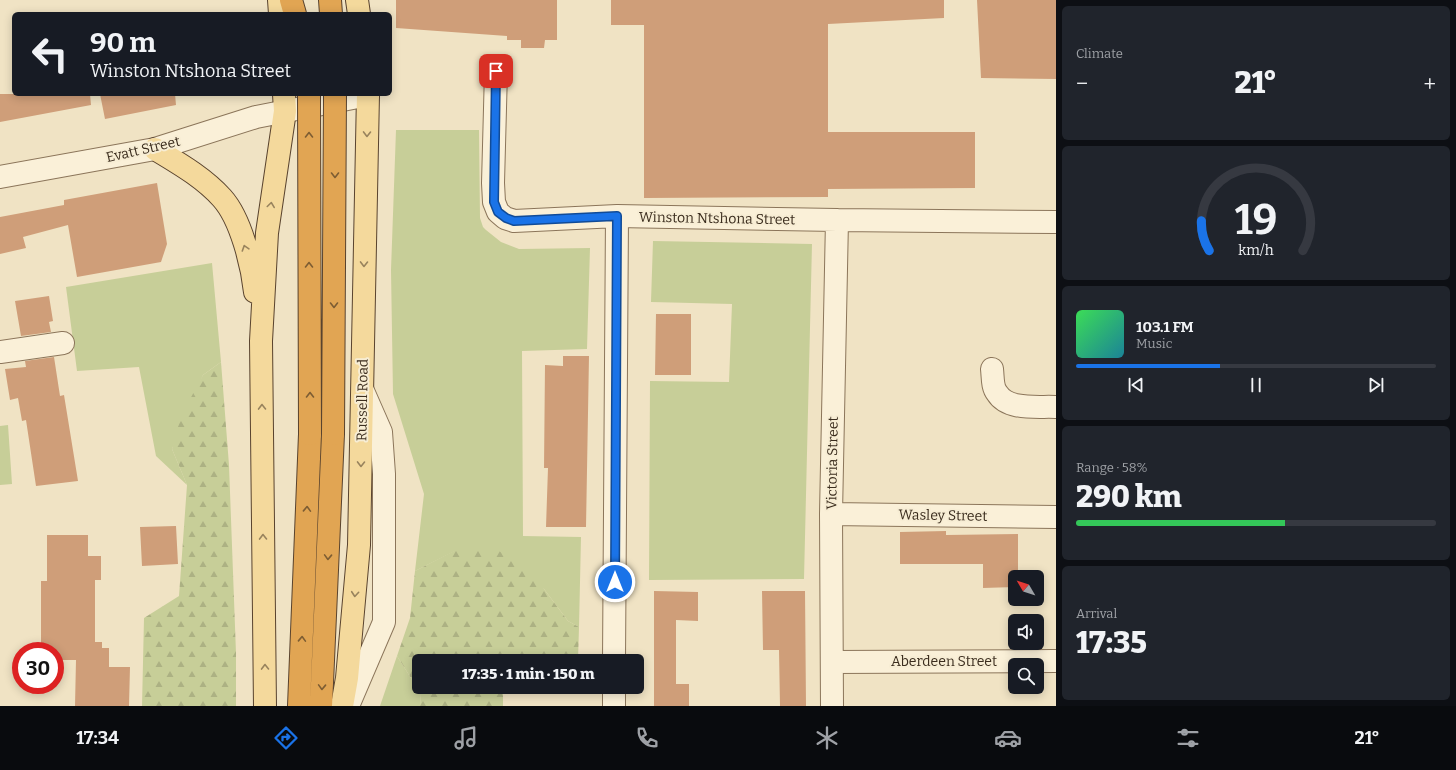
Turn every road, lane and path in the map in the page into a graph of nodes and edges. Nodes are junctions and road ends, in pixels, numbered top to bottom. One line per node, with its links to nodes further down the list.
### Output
1 (279, 0): 6 (main road)
2 (291, 0): 7 (highway)
3 (307, 0): 8 (highway)
4 (330, 0): 9 (highway)
5 (357, 0): 10 (main road)
6 (280, 12)
7 (294, 12)
8 (308, 12)
9 (331, 12)
10 (359, 12)
11 (496, 71): 19 (street, Winston Ntshona Street)
12 (309, 96): 35 (highway, one-way to 12, bridge)
13 (335, 96): 36 (highway, one-way to 36, bridge)
14 (349, 96): 16 (street, Evatt Street)
15 (368, 96): 26 (main road, Russell Road, one-way to 26)
16 (284, 103): 17 (street, Evatt Street); 22 (main road, one-way to 16)
17 (155, 149): 18 (street, Evatt Street); 22 (main road, one-way to 17)
18 (0, 177)
19 (617, 216): 20 (street, Winston Ntshona Street); 30 (street)
20 (837, 220): 21 (street, Winston Ntshona Street); 28 (street, Victoria Street)
21 (1056, 222)
22 (261, 341): 34 (main road, one-way to 22)
23 (63, 343): 24 (street)
24 (0, 352)
25 (992, 369): 27 (street)
26 (363, 391): 37 (main road, Russell Road, one-way to 37); 38 (street)
27 (1056, 407)
28 (831, 514): 29 (street, Wasley Street); 32 (street, Victoria Street)
29 (1056, 517)
30 (614, 654)
31 (1056, 661): 32 (street, Aberdeen Street)
32 (832, 662): 40 (street, Victoria Street)
33 (614, 694): 39 (street)
34 (265, 706)
35 (299, 706)
36 (322, 706)
37 (342, 706)
38 (348, 706)
39 (614, 706)
40 (832, 706)

